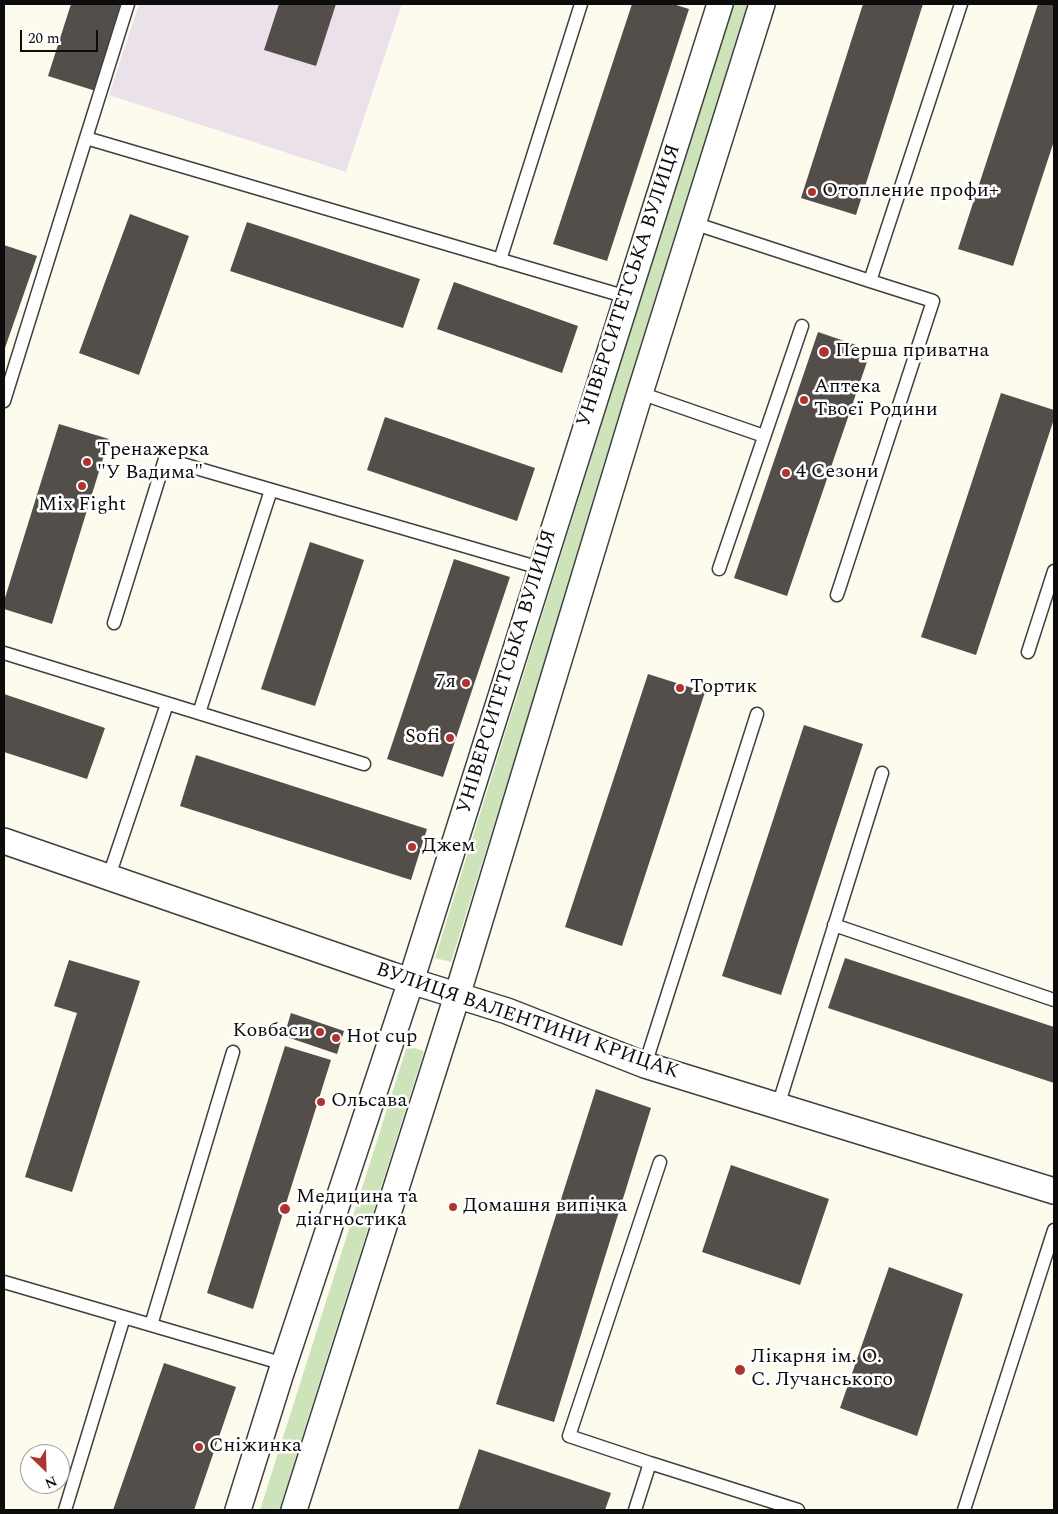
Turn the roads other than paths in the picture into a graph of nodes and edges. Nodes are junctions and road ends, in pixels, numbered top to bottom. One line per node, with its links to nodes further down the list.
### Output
1 (128, 4): 6 (lane)
2 (581, 4): 8 (lane)
3 (720, 4): 10 (street, УНІВЕРСИТЕТСЬКА ВУЛИЦЯ)
4 (762, 4): 7 (street, УНІВЕРСИТЕТСЬКА ВУЛИЦЯ)
5 (961, 4): 9 (lane)
6 (86, 138): 8 (lane); 13 (lane)
7 (694, 223): 9 (lane); 12 (street, УНІВЕРСИТЕТСЬКА ВУЛИЦЯ)
8 (500, 260): 10 (lane)
9 (870, 281): 19 (lane)
10 (627, 297): 16 (street, УНІВЕРСИТЕТСЬКА ВУЛИЦЯ)
11 (802, 326): 14 (lane)
12 (640, 393): 14 (lane); 32 (street, УНІВЕРСИТЕТСЬКА ВУЛИЦЯ)
13 (4, 401)
14 (764, 436): 17 (lane)
15 (271, 490): 16 (lane); 20 (lane); 24 (lane)
16 (540, 568): 31 (street, УНІВЕРСИТЕТСЬКА ВУЛИЦЯ)
17 (719, 569)
18 (1054, 571): 21 (lane)
19 (836, 595)
20 (114, 623)
21 (1028, 652)
22 (4, 654): 23 (lane)
23 (167, 704): 24 (lane); 29 (lane)
24 (199, 713): 26 (lane)
25 (756, 714): 35 (lane)
26 (364, 764)
27 (882, 773): 30 (lane)
28 (4, 842): 29 (street, ВУЛИЦЯ ВАЛЕНТИНИ КРИЦАК)
29 (108, 876): 31 (street, ВУЛИЦЯ ВАЛЕНТИНИ КРИЦАК)
30 (834, 925): 33 (lane); 36 (lane)
31 (412, 981): 32 (street, ВУЛИЦЯ ВАЛЕНТИНИ КРИЦАК); 43 (street, УНІВЕРСИТЕТСЬКА ВУЛИЦЯ)
32 (457, 996): 35 (street, ВУЛИЦЯ ВАЛЕНТИНИ КРИЦАК); 47 (street, УНІВЕРСИТЕТСЬКА ВУЛИЦЯ)
33 (1054, 1000)
34 (233, 1052): 42 (lane)
35 (645, 1065): 36 (street, ВУЛИЦЯ ВАЛЕНТИНИ КРИЦАК)
36 (778, 1106): 38 (street, ВУЛИЦЯ ВАЛЕНТИНИ КРИЦАК)
37 (660, 1162): 44 (lane)
38 (1054, 1191)
39 (1054, 1230): 50 (lane)
40 (4, 1282): 41 (lane)
41 (124, 1317): 42 (lane); 45 (lane)
42 (151, 1325): 43 (lane)
43 (284, 1364): 46 (street, УНІВЕРСИТЕТСЬКА ВУЛИЦЯ)
44 (650, 1463): 48 (lane); 49 (lane)
45 (65, 1510)
46 (238, 1510)
47 (294, 1510)
48 (636, 1510)
49 (798, 1510)
50 (964, 1510)

